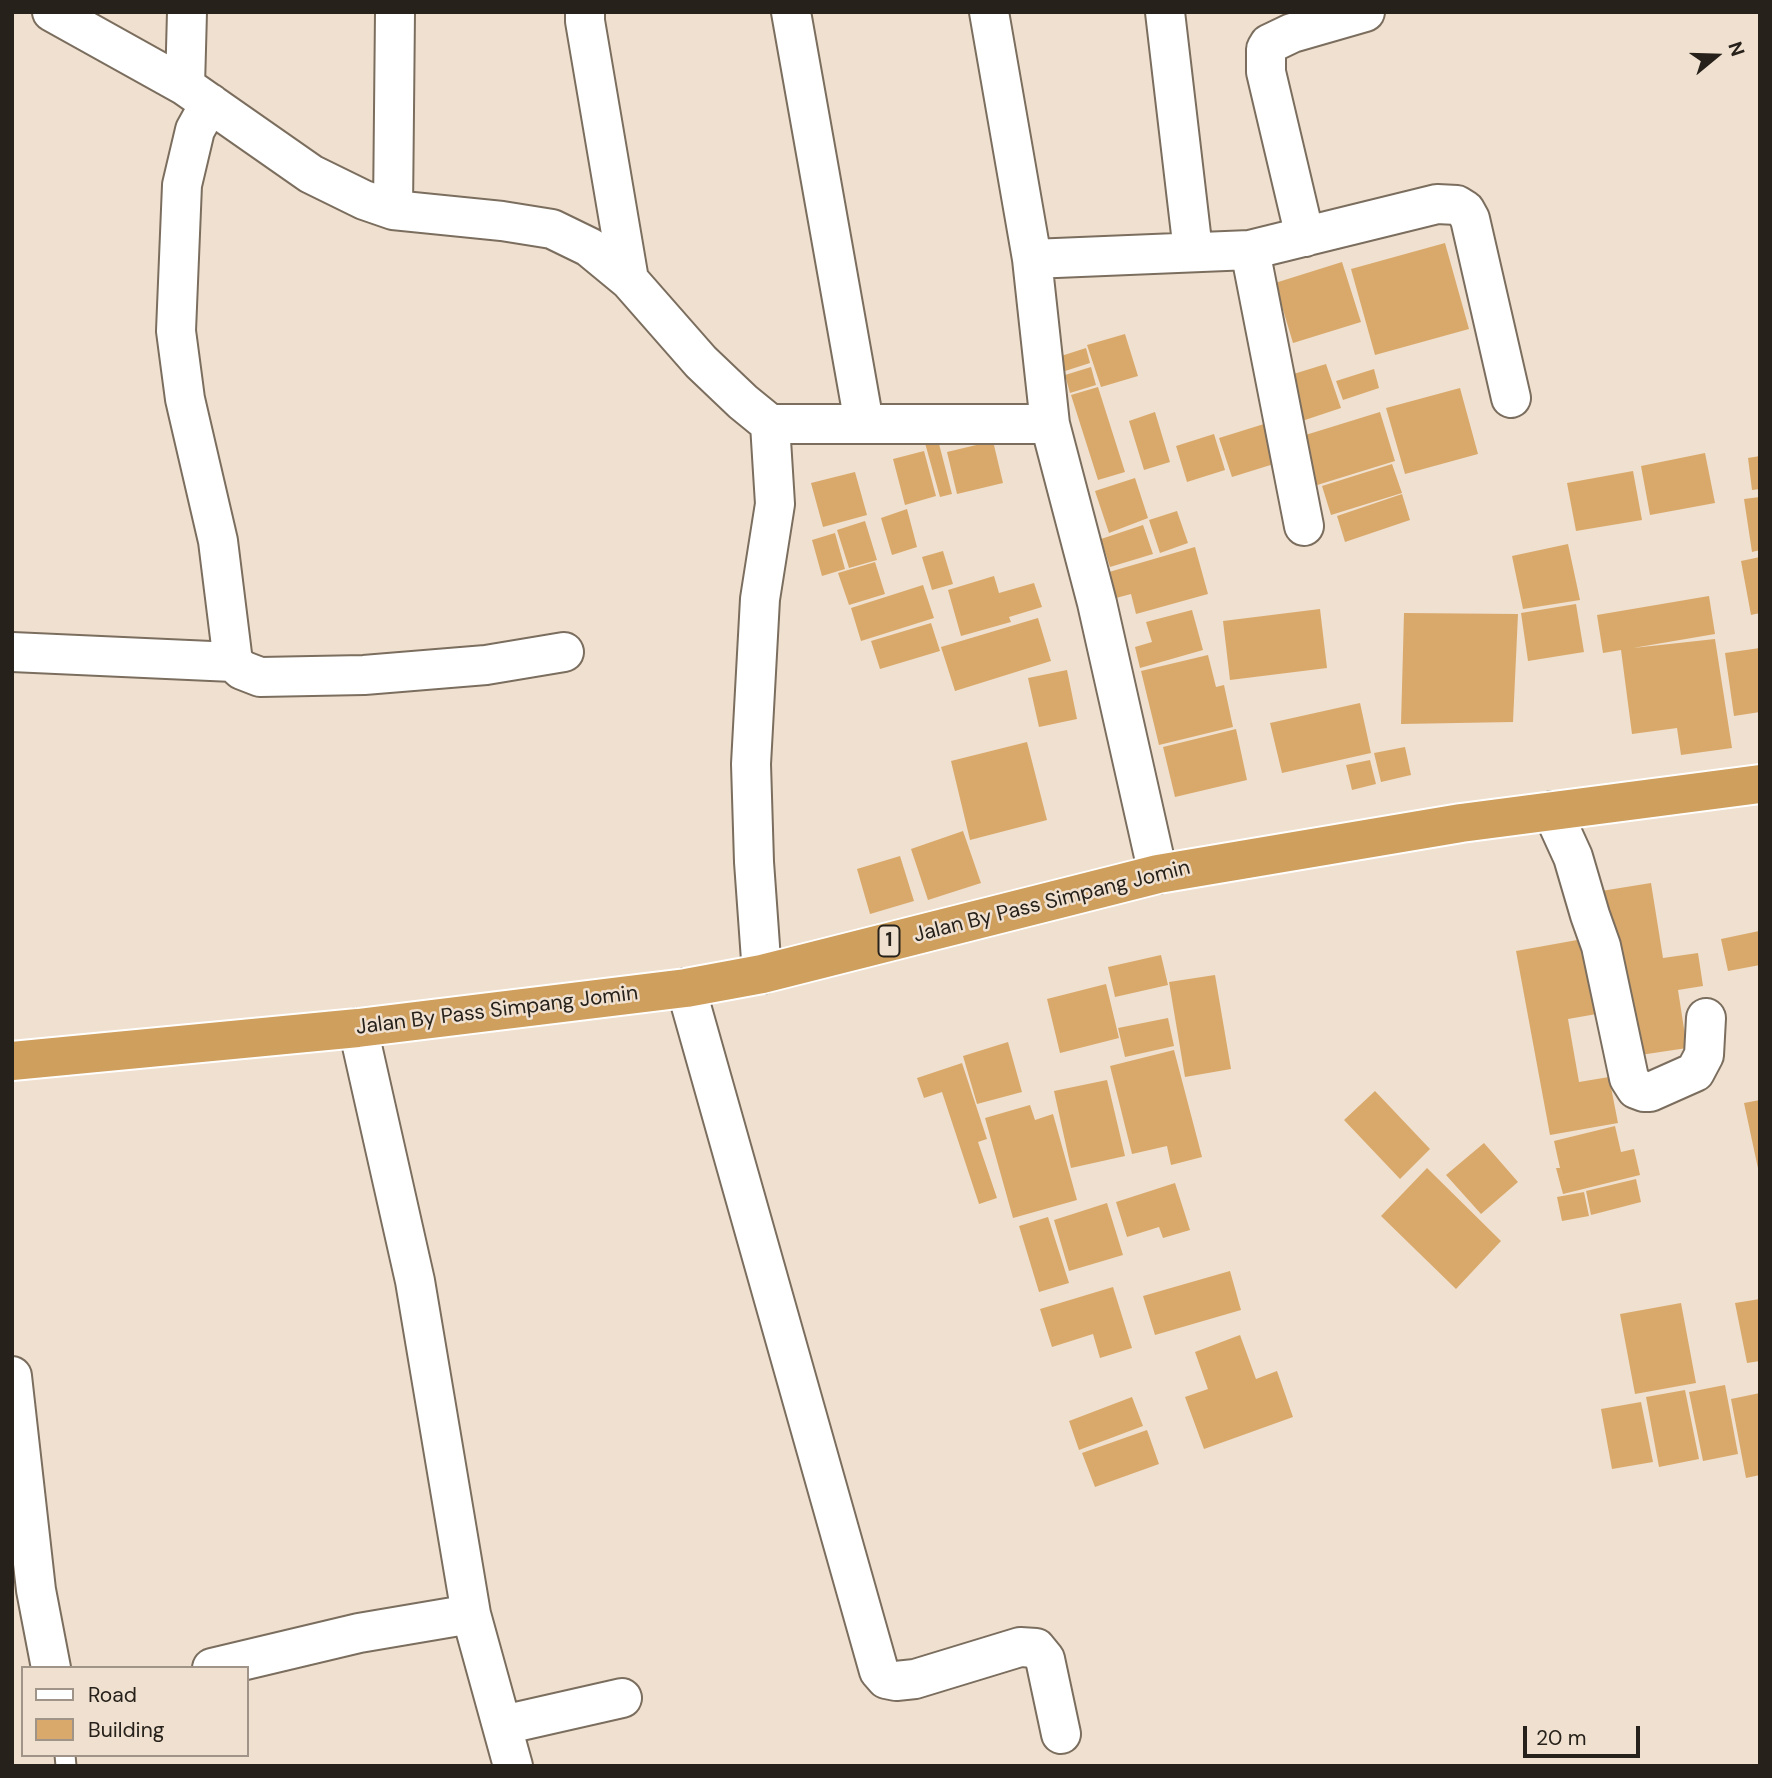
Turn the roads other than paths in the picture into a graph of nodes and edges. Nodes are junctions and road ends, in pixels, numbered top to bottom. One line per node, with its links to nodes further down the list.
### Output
1 (52, 12): 9 (street)
2 (187, 12): 9 (street)
3 (394, 12): 10 (street)
4 (585, 12): 15 (street)
5 (791, 12): 17 (street)
6 (989, 12): 14 (street)
7 (1165, 12): 13 (street)
8 (1365, 12): 11 (street)
9 (198, 94): 10 (street); 23 (street)
10 (393, 210): 15 (street)
11 (1306, 237): 12 (street); 16 (street)
12 (1250, 250): 13 (street); 20 (street)
13 (1193, 251): 14 (street)
14 (1032, 259): 19 (street)
15 (629, 280): 18 (street)
16 (1511, 398)
17 (864, 423): 18 (street); 19 (street)
18 (770, 424): 27 (street)
19 (1050, 424): 26 (street)
20 (1304, 526)
21 (12, 652): 23 (street)
22 (564, 652): 23 (street)
23 (233, 662)
24 (1760, 784): 25 (highway, Jalan By Pass Simpang Jomin / 1)
25 (1552, 811): 26 (highway, Jalan By Pass Simpang Jomin / 1); 29 (street)
26 (1158, 874): 27 (highway, Jalan By Pass Simpang Jomin / 1)
27 (761, 974): 28 (highway, Jalan By Pass Simpang Jomin / 1)
28 (686, 988): 30 (highway, Jalan By Pass Simpang Jomin / 1); 38 (street)
29 (1706, 1018)
30 (358, 1028): 31 (highway, Jalan By Pass Simpang Jomin / 1); 33 (street)
31 (12, 1061)
32 (12, 1376): 34 (street)
33 (471, 1614): 35 (street); 37 (street)
34 (51, 1666)
35 (220, 1666)
36 (622, 1698): 37 (street)
37 (503, 1725): 39 (street)
38 (1061, 1734)
39 (513, 1766)

